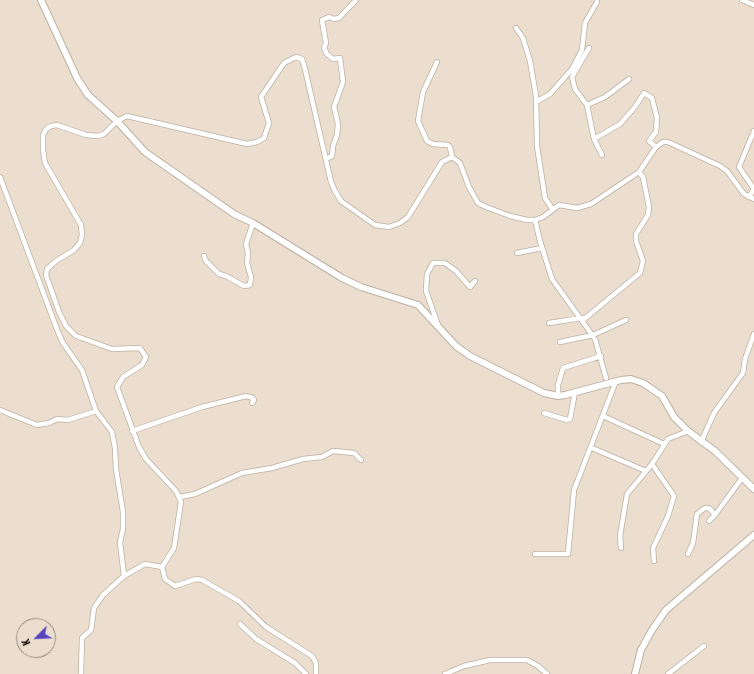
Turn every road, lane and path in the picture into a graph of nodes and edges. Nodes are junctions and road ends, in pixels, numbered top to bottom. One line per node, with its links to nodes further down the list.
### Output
1 (41, 0): 12 (main road)
2 (356, 0): 18 (street)
3 (742, 0): 5 (street)
4 (597, 2): 10 (street)
5 (754, 5)
6 (516, 28): 10 (street)
7 (589, 48): 11 (street)
8 (437, 62): 17 (street)
9 (629, 79): 11 (street)
10 (536, 102): 22 (street)
11 (587, 105): 14 (street)
12 (117, 121): 18 (street); 24 (main road); 46 (street)
13 (754, 131): 21 (street)
14 (594, 139): 15 (street); 16 (street)
15 (656, 147): 19 (street); 21 (street)
16 (602, 155)
17 (452, 157): 18 (street); 23 (street)
18 (326, 159)
19 (639, 172): 22 (street); 29 (street)
20 (0, 177): 43 (street)
21 (751, 198)
22 (553, 210): 23 (street)
23 (535, 220): 25 (street)
24 (253, 223): 27 (street); 32 (main road)
25 (542, 248): 26 (street); 29 (street)
26 (516, 253)
27 (204, 256)
28 (475, 281): 32 (street)
29 (583, 319): 31 (street); 34 (street)
30 (626, 320): 34 (street)
31 (549, 323)
32 (439, 328): 40 (main road)
33 (754, 334): 48 (street)
34 (593, 335): 35 (street); 36 (street)
35 (560, 342)
36 (601, 356): 37 (street); 40 (street)
37 (606, 378)
38 (616, 381): 39 (main road); 45 (street); 47 (main road)
39 (575, 392): 40 (main road); 44 (street)
40 (558, 396)
41 (252, 403): 46 (street)
42 (0, 410): 43 (street)
43 (96, 411): 65 (street)
44 (544, 413)
45 (603, 416): 49 (street); 50 (street)
46 (132, 430): 56 (street)
47 (688, 431): 48 (main road); 49 (street)
48 (701, 442): 54 (main road)
49 (664, 444): 52 (street)
50 (592, 448): 53 (street); 61 (street)
51 (361, 460): 56 (street)
52 (652, 464): 53 (street); 63 (street)
53 (646, 471): 60 (street)
54 (742, 478): 55 (main road); 57 (street)
55 (754, 489)
56 (180, 497): 64 (street)
57 (716, 515): 58 (street); 62 (street)
58 (709, 522)
59 (754, 535): 73 (main road)
60 (621, 548)
61 (535, 554)
62 (688, 554)
63 (654, 561)
64 (162, 567): 65 (street); 70 (street)
65 (124, 576): 68 (street)
66 (240, 624): 69 (street)
67 (704, 646): 74 (street)
68 (81, 674)
69 (306, 674)
70 (316, 674)
71 (444, 674): 72 (street)
72 (547, 674)
73 (635, 674)
74 (668, 674)

